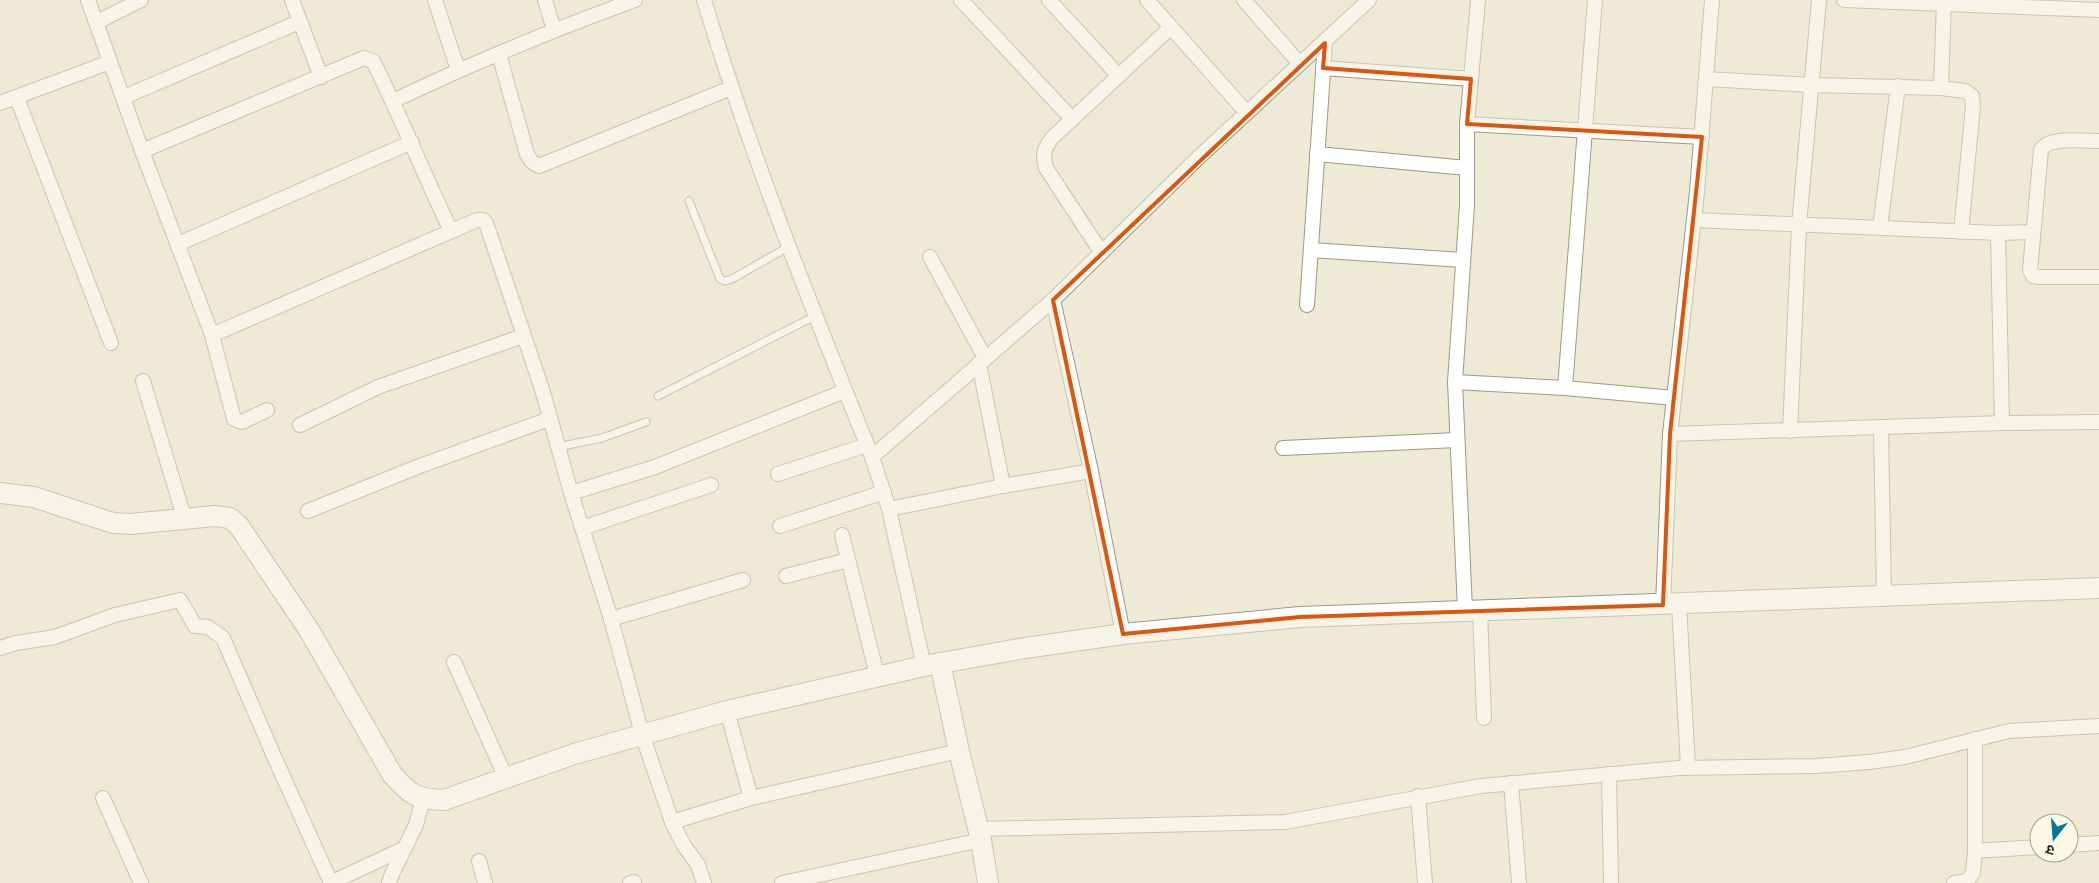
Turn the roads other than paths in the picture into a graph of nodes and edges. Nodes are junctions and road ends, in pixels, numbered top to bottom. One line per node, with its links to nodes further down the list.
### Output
1 (88, 0): 20 (street)
2 (141, 0): 20 (street)
3 (292, 0): 21 (street)
4 (435, 0): 29 (street)
5 (545, 0): 23 (street)
6 (636, 0): 23 (street)
7 (704, 0): 36 (street)
8 (961, 0): 43 (street)
9 (1048, 0): 31 (street)
10 (1147, 0): 22 (street)
11 (1244, 0): 27 (street)
12 (1478, 0): 32 (street)
13 (1595, 0): 45 (street)
14 (1712, 0): 33 (street)
15 (1819, 0): 34 (street)
16 (1844, 0): 17 (street)
17 (1944, 1): 19 (street); 37 (street)
18 (1361, 3): 24 (street)
19 (2099, 10)
20 (97, 22): 26 (street)
21 (299, 22): 30 (street); 38 (street)
22 (1171, 27): 31 (street); 42 (street)
23 (554, 30): 25 (street)
24 (1324, 42): 27 (street); 28 (street)
25 (499, 54): 29 (street); 36 (street)
26 (110, 62): 38 (street); 39 (street)
27 (1300, 64): 42 (street)
28 (1323, 68): 32 (street); 50 (street)
29 (458, 70): 40 (street)
30 (321, 76): 40 (street); 49 (street)
31 (1119, 76): 43 (street)
32 (1471, 79): 44 (street)
33 (1706, 79): 34 (street); 46 (street)
34 (1811, 85): 35 (street); 54 (street)
35 (1898, 86): 37 (street); 55 (street)
36 (730, 88): 61 (street)
37 (1941, 88): 57 (street)
38 (124, 97): 49 (street)
39 (17, 98): 41 (street); 72 (street)
40 (393, 101): 48 (street)
41 (0, 103)
42 (1247, 113): 63 (street)
43 (1072, 119): 63 (street)
44 (1466, 124): 45 (street); 51 (street)
45 (1585, 130): 46 (street); 76 (street)
46 (1702, 136): 53 (street)
47 (2099, 141): 58 (street)
48 (412, 142): 56 (street); 60 (street)
49 (142, 151): 60 (street)
50 (1317, 154): 51 (street); 62 (street)
51 (1466, 168): 65 (street)
52 (689, 201): 61 (lane)
53 (1694, 220): 54 (street); 79 (street)
54 (1798, 225): 55 (street); 87 (street)
55 (1880, 228): 57 (street)
56 (451, 231): 70 (street); 71 (street)
57 (1961, 232): 59 (street)
58 (2033, 232): 59 (street); 66 (street)
59 (1998, 233): 84 (street)
60 (178, 244): 70 (street)
61 (788, 247): 69 (street)
62 (1311, 250): 65 (street); 68 (street)
63 (1101, 252): 67 (street)
64 (930, 257): 73 (street)
65 (1463, 260): 75 (street)
66 (2099, 276)
67 (1053, 300): 73 (street); 93 (street)
68 (1307, 305)
69 (815, 316): 77 (street); 78 (lane)
70 (212, 335): 80 (street)
71 (523, 336): 81 (street); 85 (street)
72 (111, 344)
73 (982, 360): 92 (street); 96 (street)
74 (143, 381): 102 (street)
75 (1455, 382): 76 (street); 89 (street)
76 (1565, 388): 79 (street)
77 (845, 391): 92 (street); 99 (street)
78 (658, 396)
79 (1674, 398): 88 (street)
80 (267, 410)
81 (549, 419): 90 (street); 101 (street)
82 (646, 422): 90 (lane)
83 (2099, 422): 84 (street)
84 (2002, 423): 86 (street)
85 (300, 425)
86 (1881, 427): 87 (street); 110 (street)
87 (1790, 431): 88 (street)
88 (1670, 434): 111 (street)
89 (1457, 440): 91 (street); 112 (street)
90 (558, 447): 99 (street)
91 (1283, 448)
92 (869, 451): 94 (street); 97 (street)
93 (1091, 471): 96 (street); 114 (street)
94 (778, 474)
95 (712, 485): 104 (street)
96 (1003, 486): 100 (street)
97 (884, 492): 100 (street); 103 (street)
98 (0, 493): 102 (street)
99 (571, 493): 104 (street)
100 (889, 509): 117 (street)
101 (308, 511)
102 (184, 517): 132 (street)
103 (780, 526)
104 (582, 528): 113 (street)
105 (842, 535): 106 (street)
106 (848, 560): 107 (street); 118 (street)
107 (786, 576)
108 (743, 580): 113 (street)
109 (2099, 588): 110 (street)
110 (1884, 596): 111 (street)
111 (1671, 605): 112 (street); 125 (street)
112 (1472, 610): 114 (street); 120 (street)
113 (611, 619): 122 (street)
114 (1123, 634): 117 (street)
115 (0, 648): 142 (street)
116 (454, 662): 127 (street)
117 (932, 664): 118 (street); 124 (street)
118 (877, 675): 119 (street)
119 (727, 711): 122 (street); 131 (street)
120 (1484, 718)
121 (2099, 726): 123 (street)
122 (642, 734): 127 (street); 133 (street)
123 (1975, 739): 125 (street); 139 (street)
124 (959, 751): 131 (street); 134 (street)
125 (1688, 767): 126 (street)
126 (1609, 774): 128 (street); 150 (street)
127 (506, 778): 132 (street)
128 (1511, 783): 129 (street); 149 (street)
129 (1418, 796): 134 (street); 148 (street)
130 (103, 798): 141 (street)
131 (751, 798): 133 (street)
132 (423, 799): 137 (street)
133 (672, 822): 145 (street)
134 (980, 835): 146 (street); 147 (street)
135 (2099, 843): 136 (street)
136 (2079, 844)
137 (405, 848): 142 (street); 143 (street)
138 (2029, 848): 139 (street)
139 (1975, 851): 151 (street)
140 (479, 861): 144 (street)
141 (141, 883)
142 (331, 883)
143 (389, 883)
144 (485, 883)
145 (704, 883)
146 (782, 883)
147 (988, 883)
148 (1425, 883)
149 (1519, 883)
150 (1611, 883)
151 (1954, 883)

